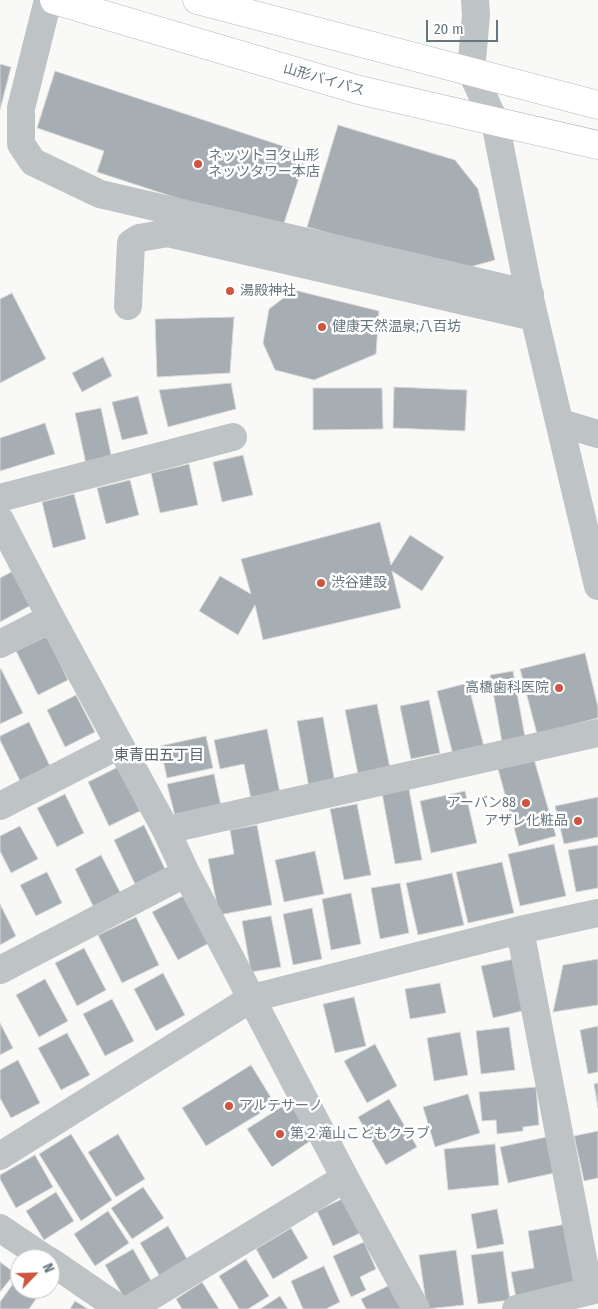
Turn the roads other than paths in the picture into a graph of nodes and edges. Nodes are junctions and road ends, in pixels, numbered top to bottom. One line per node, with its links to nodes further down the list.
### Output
1 (48, 0): 9 (street)
2 (54, 0): 7 (highway, 山形バイパス)
3 (197, 0): 5 (highway)
4 (475, 0): 5 (street)
5 (471, 71): 6 (highway); 7 (street)
6 (598, 105)
7 (495, 122): 8 (highway, 山形バイパス); 9 (street)
8 (598, 145)
9 (532, 305): 10 (street); 11 (street)
10 (128, 306)
11 (561, 423): 12 (street); 16 (street)
12 (598, 434)
13 (232, 437): 14 (street)
14 (0, 498)
15 (0, 520): 17 (street)
16 (598, 586)
17 (51, 618): 18 (street); 20 (street)
18 (0, 644)
19 (598, 733): 22 (street)
20 (119, 745): 21 (street); 22 (street)
21 (0, 806)
22 (166, 830): 23 (street)
23 (186, 873): 26 (street); 27 (street)
24 (598, 913): 25 (street)
25 (520, 930): 27 (street); 33 (street)
26 (0, 970)
27 (252, 998): 28 (street); 29 (street)
28 (0, 1156)
29 (345, 1178): 35 (street); 36 (street)
30 (0, 1228): 31 (street)
31 (31, 1249)
32 (60, 1269): 34 (street)
33 (594, 1289): 37 (street)
34 (120, 1309)
35 (130, 1309)
36 (416, 1309)
37 (516, 1309)

